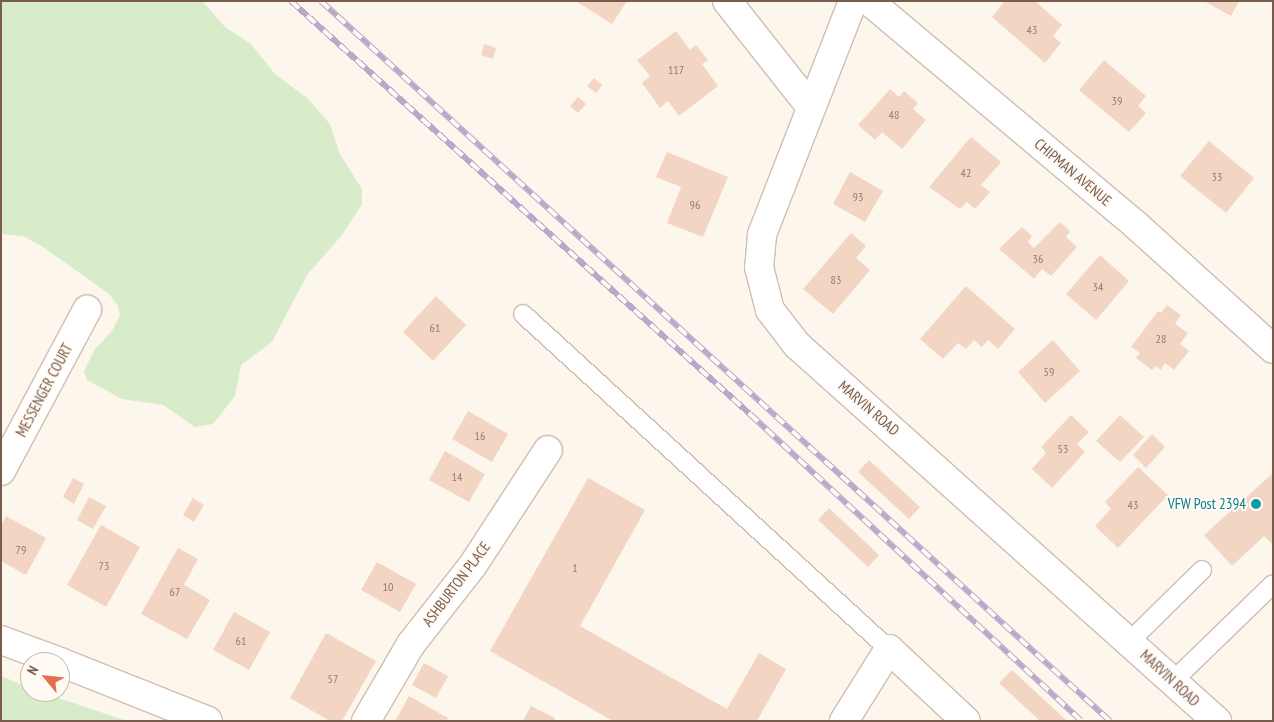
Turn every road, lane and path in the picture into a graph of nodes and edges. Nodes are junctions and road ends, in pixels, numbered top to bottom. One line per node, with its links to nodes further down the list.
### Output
1 (727, 1): 4 (street)
2 (853, 1): 4 (street, MARVIN ROAD)
3 (869, 1): 7 (street, CHIPMAN AVENUE)
4 (810, 106): 13 (street, MARVIN ROAD)
5 (87, 310): 9 (street, MESSENGER COURT)
6 (523, 314): 14 (lane)
7 (1273, 349)
8 (548, 450): 19 (street, ASHBURTON PLACE)
9 (1, 471)
10 (1202, 570): 13 (lane)
11 (1273, 584): 17 (lane)
12 (1, 640): 15 (street)
13 (1130, 641): 17 (street, MARVIN ROAD)
14 (889, 649): 20 (street); 21 (street)
15 (33, 652)
16 (70, 666): 18 (street)
17 (1173, 681): 22 (street, MARVIN ROAD)
18 (208, 721)
19 (366, 721)
20 (844, 721)
21 (966, 721)
22 (1216, 721)

